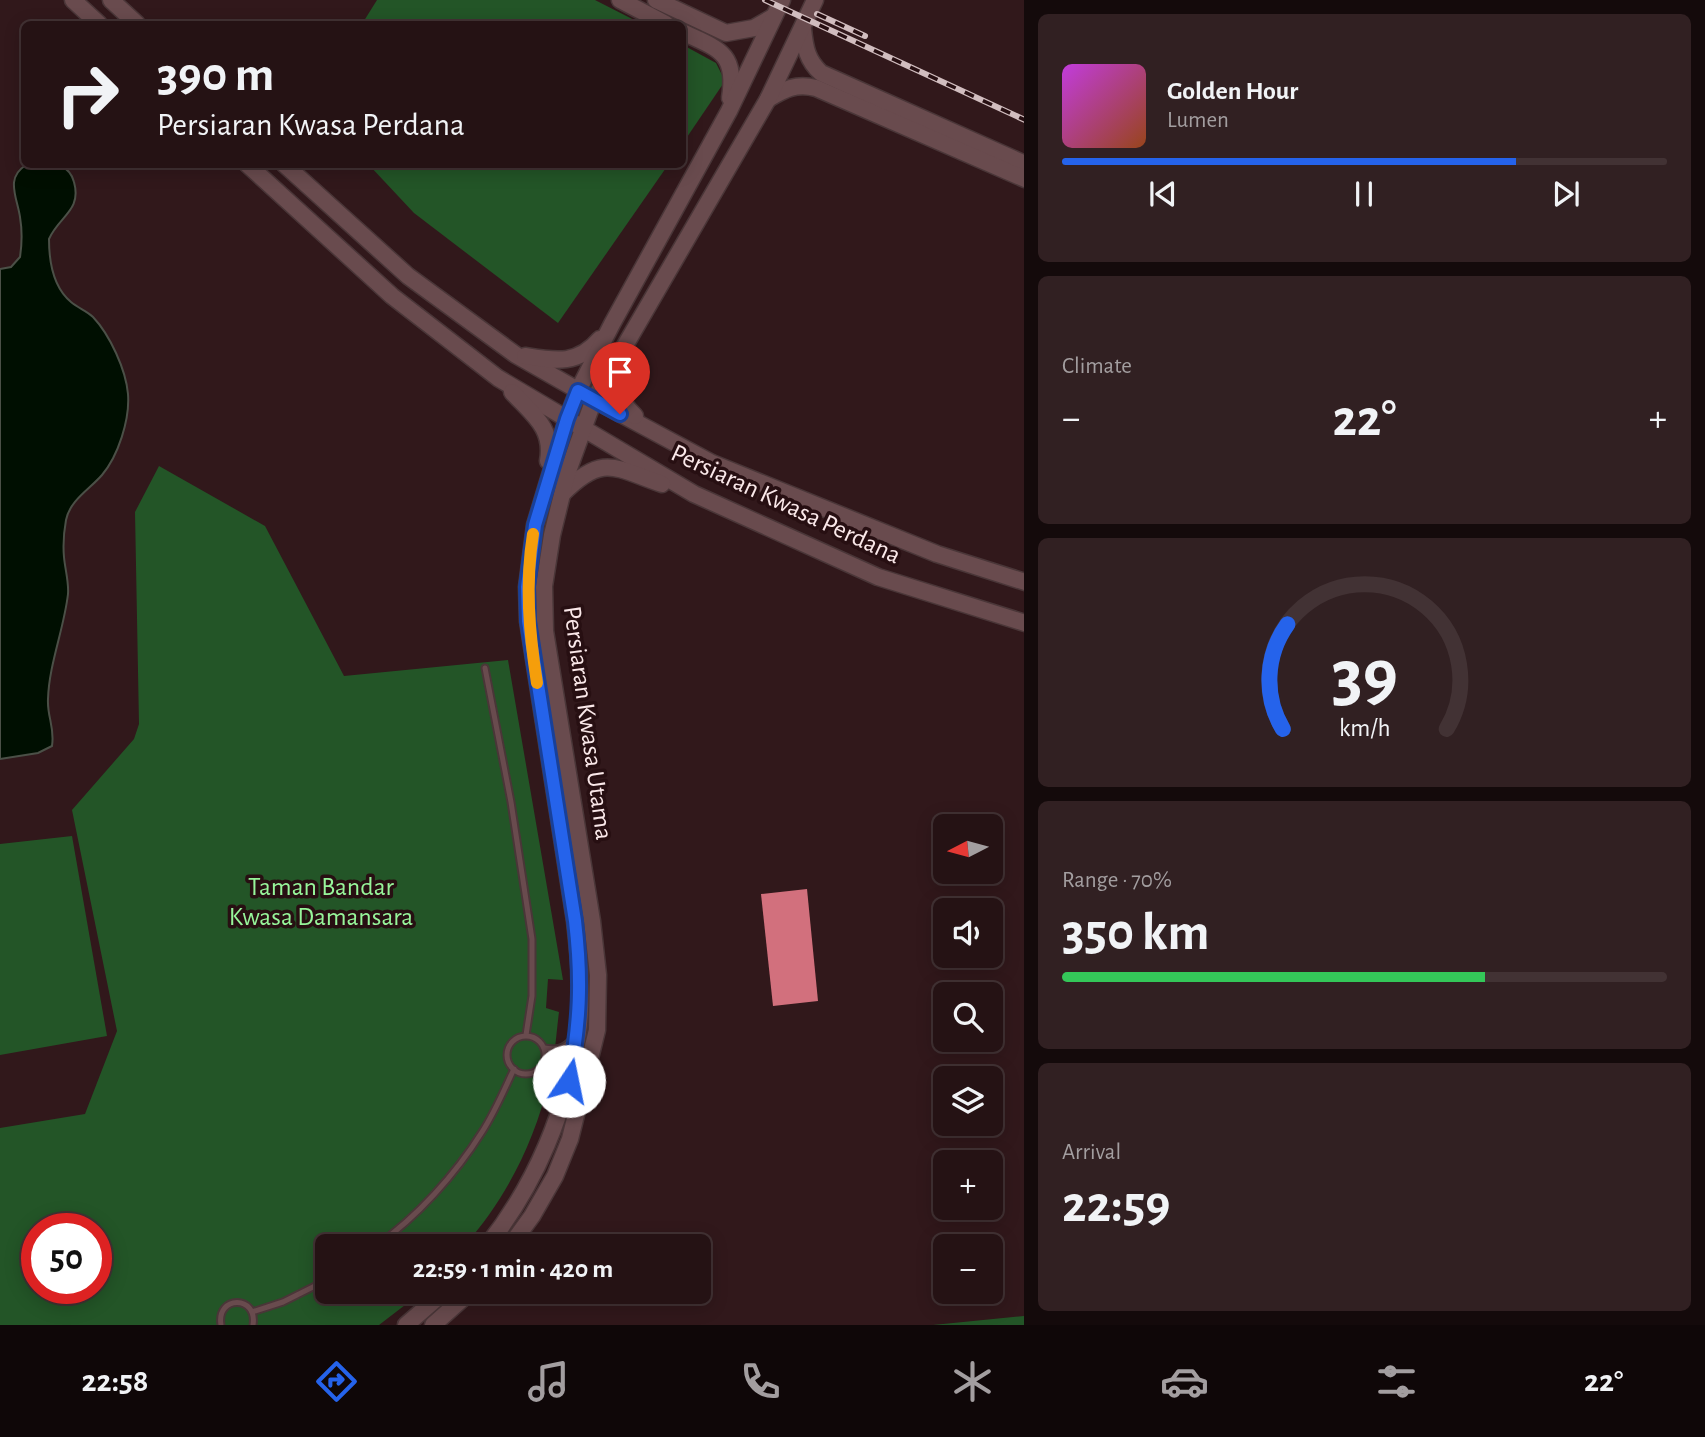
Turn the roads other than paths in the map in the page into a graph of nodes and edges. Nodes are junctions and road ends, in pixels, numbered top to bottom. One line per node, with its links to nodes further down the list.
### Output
1 (60, 0): 7 (main road)
2 (111, 0): 10 (main road)
3 (620, 0): 11 (main road)
4 (656, 0): 8 (main road)
5 (782, 0): 8 (main road, Persiaran Kwasa Utama)
6 (815, 0): 12 (main road, Persiaran Kwasa Utama)
7 (79, 5): 9 (main road)
8 (773, 17): 15 (main road, Persiaran Kwasa Utama)
9 (96, 21)
10 (133, 21)
11 (660, 21)
12 (803, 29): 14 (main road, Persiaran Kwasa Utama); 16 (main road)
13 (686, 34): 15 (main road)
14 (768, 99): 19 (main road); 21 (main road, Persiaran Kwasa Utama)
15 (729, 111): 20 (main road, Persiaran Kwasa Utama)
16 (1024, 164)
17 (251, 168): 23 (main road, Persiaran Kwasa Perdana)
18 (288, 168): 22 (main road, Persiaran Kwasa Perdana)
19 (1024, 179)
20 (612, 324): 22 (main road); 24 (main road, Persiaran Kwasa Utama)
21 (630, 337): 25 (main road, Persiaran Kwasa Utama); 28 (main road)
22 (516, 355): 24 (main road, Persiaran Kwasa Perdana)
23 (498, 378): 26 (main road, Persiaran Kwasa Perdana); 31 (main road)
24 (578, 391): 25 (main road, Persiaran Kwasa Perdana); 26 (main road, Persiaran Kwasa Utama)
25 (594, 399): 27 (main road, Persiaran Kwasa Utama); 28 (main road, Persiaran Kwasa Perdana)
26 (567, 419): 27 (main road, Persiaran Kwasa Perdana); 31 (main road, Persiaran Kwasa Utama)
27 (582, 428): 29 (main road, Persiaran Kwasa Utama); 30 (main road, Persiaran Kwasa Perdana)
28 (654, 433): 32 (main road, Persiaran Kwasa Perdana)
29 (562, 494): 30 (main road); 43 (main road, Persiaran Kwasa Utama)
30 (694, 494): 33 (main road, Persiaran Kwasa Perdana)
31 (535, 525): 35 (main road, Persiaran Kwasa Utama)
32 (1024, 582)
33 (1024, 624)
34 (485, 668): 36 (lane)
35 (578, 1031): 37 (lane); 40 (main road, Persiaran Kwasa Utama)
36 (526, 1035): 37 (lane); 38 (lane)
37 (544, 1048): 39 (lane)
38 (514, 1069): 39 (lane); 41 (lane)
39 (533, 1073): 40 (lane)
40 (556, 1123): 42 (main road, Persiaran Kwasa Utama)
41 (391, 1234)
42 (495, 1234)
43 (519, 1234)
44 (315, 1286): 47 (lane)
45 (430, 1304): 50 (main road)
46 (457, 1304): 51 (main road)
47 (252, 1312): 48 (lane); 49 (lane)
48 (221, 1325)
49 (253, 1325)
50 (406, 1325)
51 (433, 1325)

